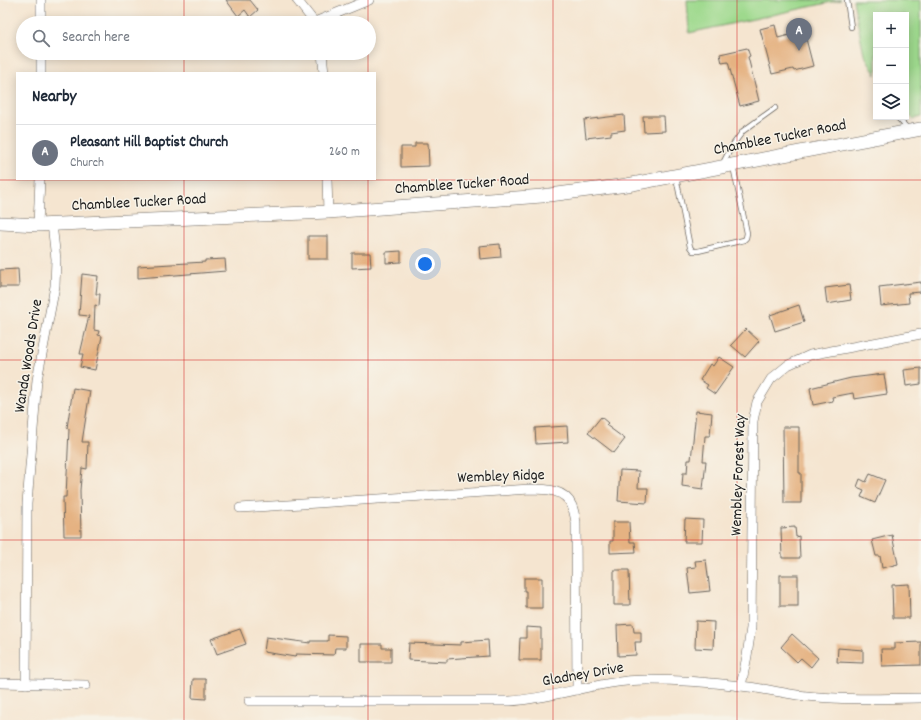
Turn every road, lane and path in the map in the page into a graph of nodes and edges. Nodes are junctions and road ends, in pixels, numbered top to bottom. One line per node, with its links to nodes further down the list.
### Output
1 (41, 0): 5 (street)
2 (298, 0): 6 (street)
3 (369, 0): 7 (street)
4 (847, 0): 8 (lane)
5 (41, 16)
6 (310, 16)
7 (331, 16)
8 (851, 27)
9 (41, 60): 11 (street)
10 (323, 60): 12 (street)
11 (41, 72)
12 (324, 72)
13 (775, 108): 16 (lane)
14 (901, 120): 15 (lane)
15 (916, 130): 16 (main road, Chamblee Tucker Road)
16 (727, 166): 17 (main road, Chamblee Tucker Road); 17 (lane)
17 (676, 175): 20 (main road, Chamblee Tucker Road)
18 (40, 180): 23 (street)
19 (327, 180): 20 (street)
20 (328, 212): 22 (main road, Chamblee Tucker Road)
21 (0, 223): 23 (main road, Chamblee Tucker Road)
22 (52, 224): 23 (main road, Chamblee Tucker Road); 27 (street, Wanda Woods Drive)
23 (38, 225)
24 (921, 334): 29 (street, Wembley Forest Way)
25 (240, 508): 30 (street, Wembley Ridge)
26 (0, 683): 27 (street)
27 (26, 684): 28 (street)
28 (86, 685)
29 (741, 686): 30 (street, Gladney Drive); 31 (street, Gladney Drive)
30 (578, 690): 32 (street, Gladney Drive)
31 (921, 698)
32 (250, 701)

